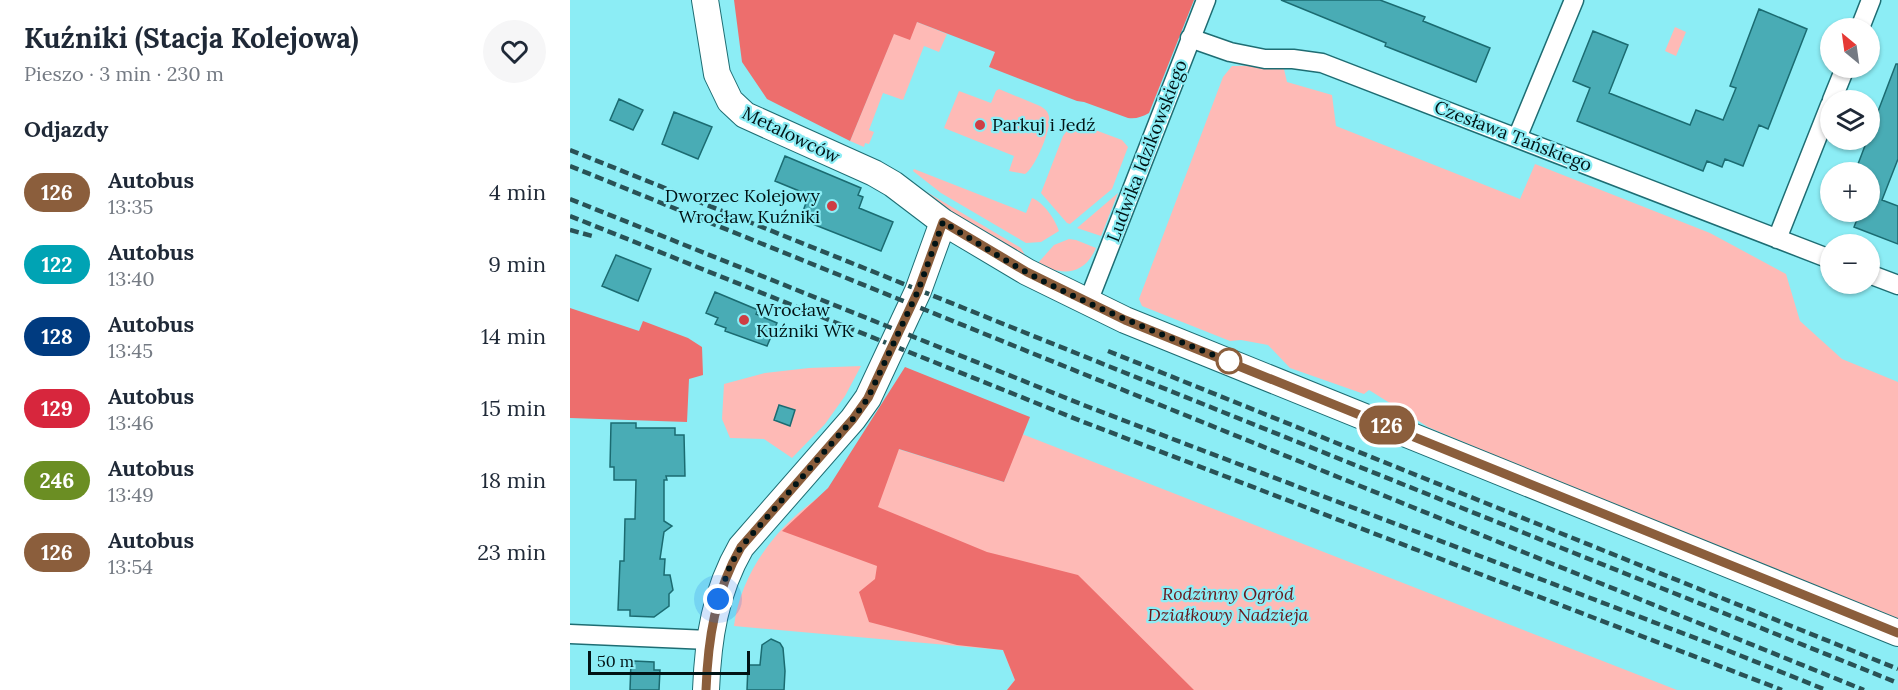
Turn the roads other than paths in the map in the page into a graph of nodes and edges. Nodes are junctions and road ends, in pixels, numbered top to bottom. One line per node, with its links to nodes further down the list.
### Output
1 (705, 0): 9 (street, Metalowców)
2 (1206, 0): 6 (street, Ludwika Idzikowskiego)
3 (1574, 0): 8 (street)
4 (1871, 0): 5 (street)
5 (1864, 18)
6 (1190, 38): 8 (street, Czesława Tańskiego); 14 (street, Ludwika Idzikowskiego)
7 (1820, 130): 10 (street)
8 (1517, 138): 10 (street, Czesława Tańskiego)
9 (943, 222): 14 (street, Metalowców); 17 (street)
10 (1777, 239): 11 (street, Czesława Tańskiego)
11 (1820, 255)
12 (1880, 278): 13 (street)
13 (1898, 285)
14 (1088, 302): 15 (street, Metalowców)
15 (1898, 633)
16 (570, 634): 17 (street)
17 (709, 640): 18 (street)
18 (706, 690)

